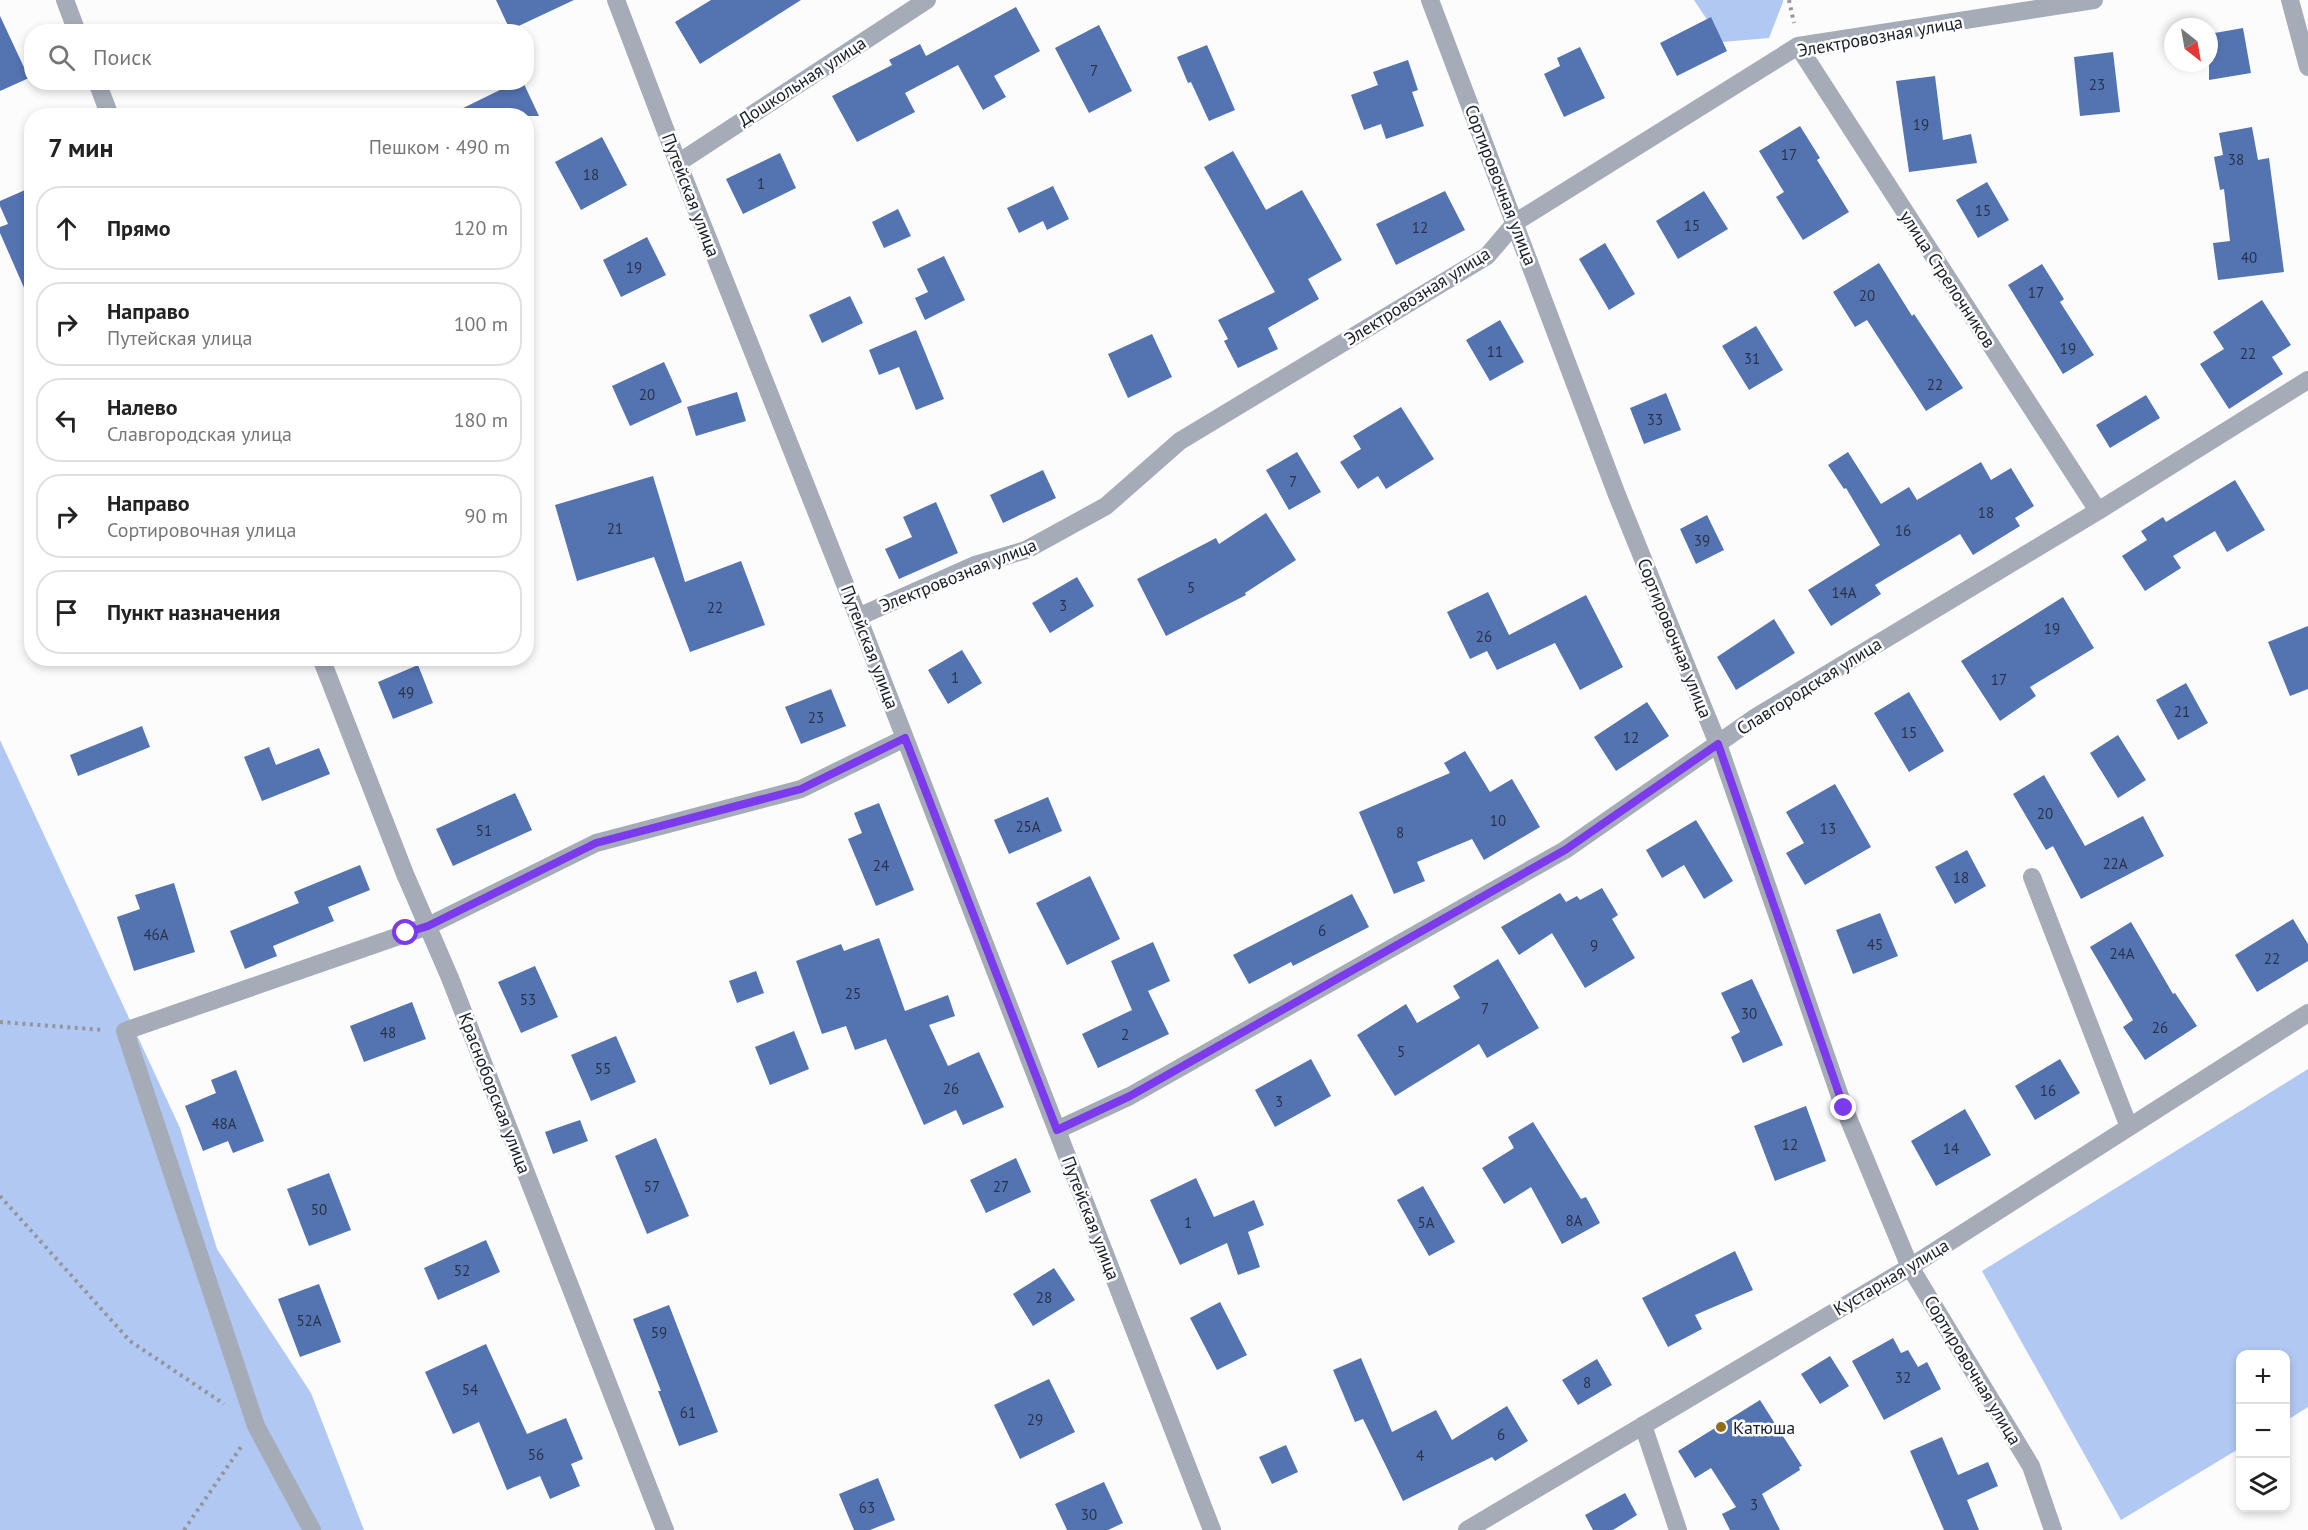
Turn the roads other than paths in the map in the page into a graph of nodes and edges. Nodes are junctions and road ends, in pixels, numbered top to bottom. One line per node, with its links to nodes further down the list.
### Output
1 (65, 0): 7 (street)
2 (616, 0): 12 (street, Путейская улица)
3 (1430, 0): 13 (street, Сортировочная улица)
4 (2094, 0): 8 (street, Электровозная улица)
5 (2290, 0): 9 (street)
6 (914, 3): 12 (street, Дошкольная улица)
7 (74, 24)
8 (1798, 46): 13 (street, Электровозная улица); 15 (street, улица Стрелочников)
9 (2308, 67)
10 (100, 90): 11 (street)
11 (107, 108)
12 (678, 163): 16 (street, Путейская улица)
13 (1515, 222): 16 (street, Электровозная улица); 19 (street, Сортировочная улица)
14 (2308, 380): 15 (street, Славгородская улица)
15 (2098, 511): 19 (street, Славгородская улица)
16 (858, 617): 18 (street, Путейская улица)
17 (324, 666): 21 (street, Красноборская улица)
18 (905, 738): 21 (street); 24 (street, Путейская улица)
19 (1718, 744): 24 (street, Славгородская улица); 25 (street, Сортировочная улица)
20 (2032, 877): 23 (street)
21 (428, 926): 27 (street); 28 (street, Красноборская улица)
22 (2308, 1013): 23 (street, Кустарная улица)
23 (2130, 1127): 25 (street, Кустарная улица)
24 (1057, 1130): 29 (street, Путейская улица)
25 (1910, 1267): 26 (street, Кустарная улица); 32 (street, Сортировочная улица)
26 (1643, 1425): 30 (street, Кустарная улица); 31 (street)
27 (312, 1530)
28 (664, 1530)
29 (1212, 1530)
30 (1467, 1530)
31 (1678, 1530)
32 (2053, 1530)

